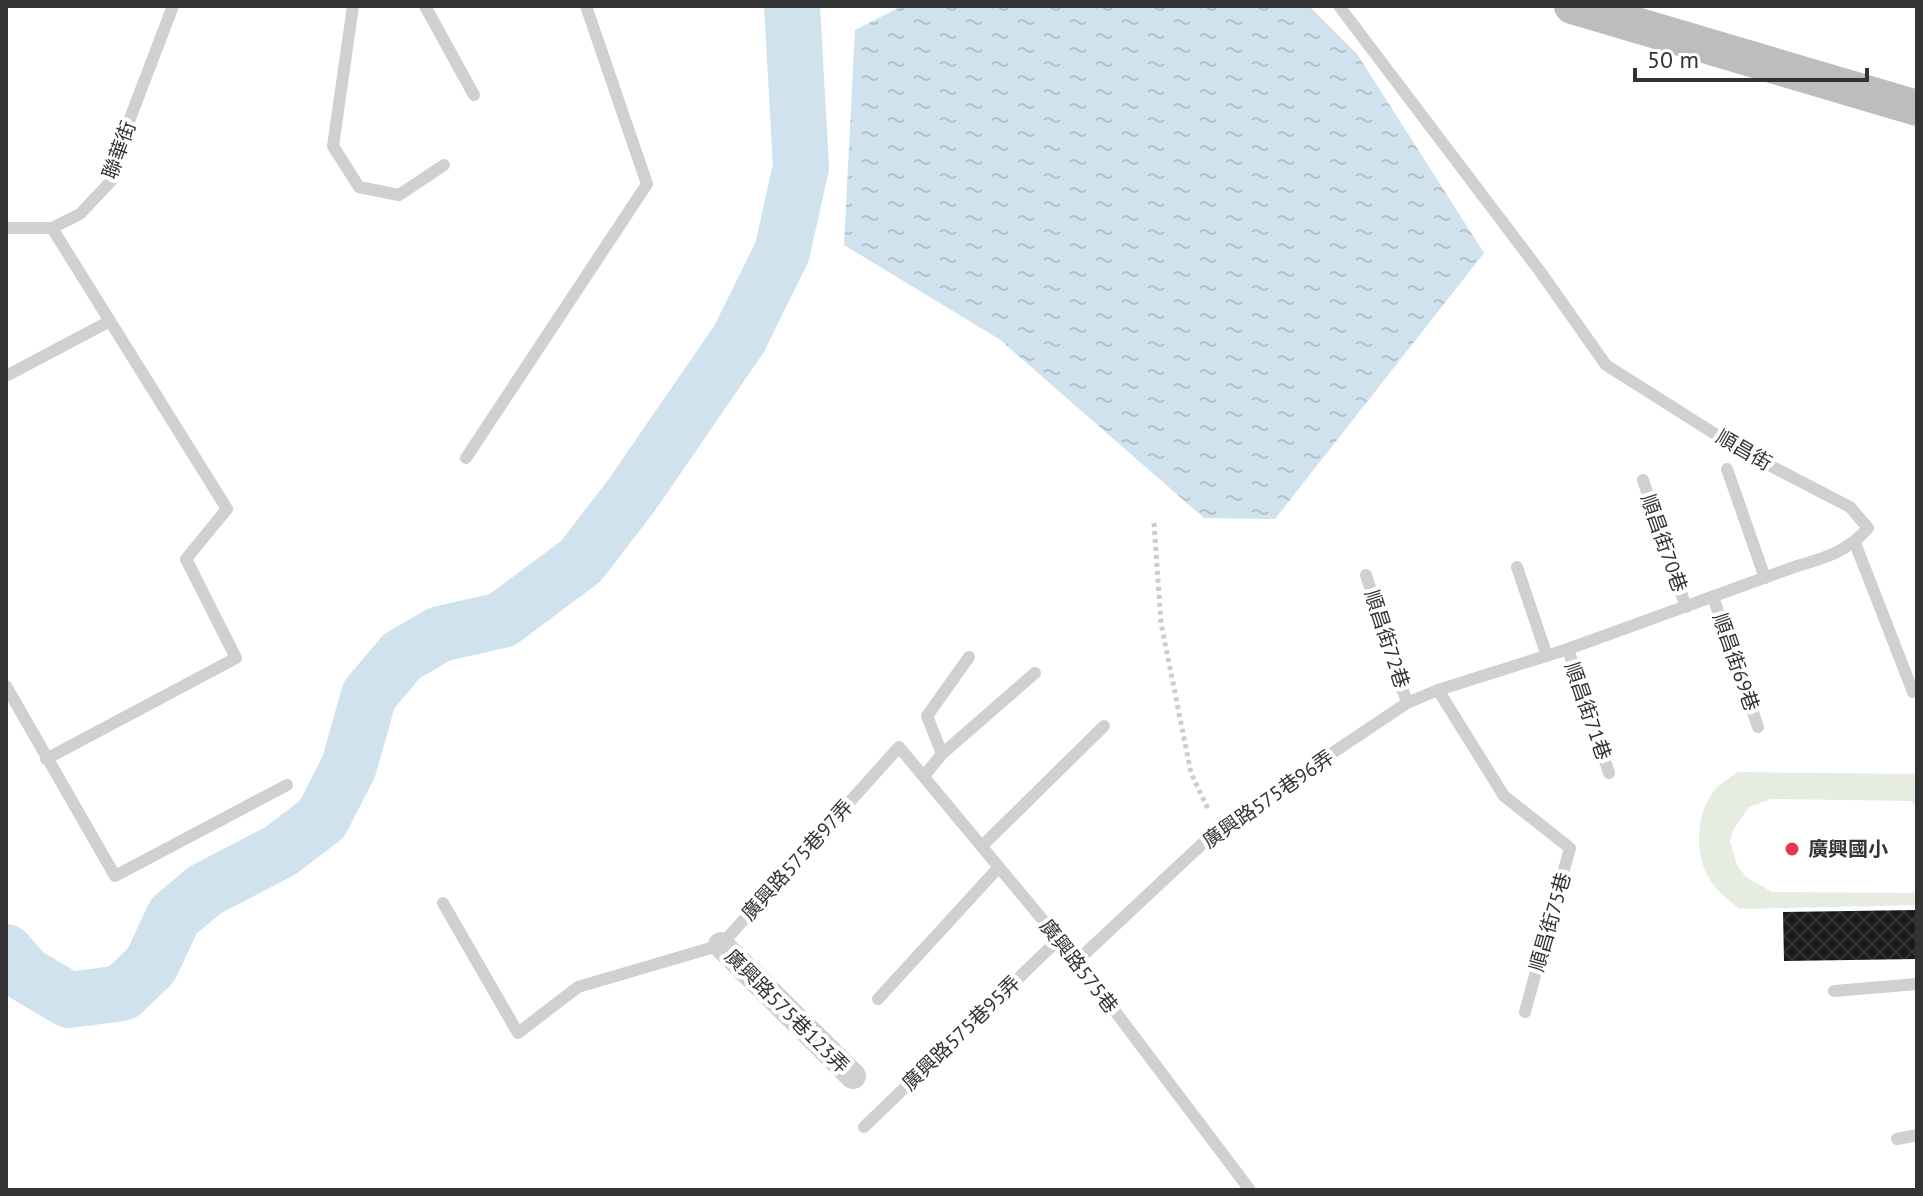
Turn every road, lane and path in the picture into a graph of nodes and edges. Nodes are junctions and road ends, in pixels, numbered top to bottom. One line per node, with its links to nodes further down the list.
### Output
1 (173, 6): 11 (lane, 聯華街)
2 (353, 6): 9 (lane)
3 (425, 6): 7 (lane)
4 (586, 6): 14 (lane)
5 (1339, 6): 18 (lane, 順昌街)
6 (1572, 6): 8 (street)
7 (474, 95)
8 (1917, 108)
9 (444, 165)
10 (6, 228): 11 (lane)
11 (52, 228): 12 (lane)
12 (110, 321): 13 (lane); 36 (lane)
13 (6, 376)
14 (466, 458)
15 (1727, 469): 21 (lane)
16 (1643, 480): 23 (lane, 順昌街70巷)
17 (1154, 523): 40 (path)
18 (1855, 543): 21 (lane); 30 (lane)
19 (1517, 567): 25 (lane)
20 (1366, 575): 31 (lane, 順昌街72巷)
21 (1765, 578): 22 (lane)
22 (1713, 597): 23 (lane); 33 (lane, 順昌街69巷)
23 (1686, 607): 24 (lane)
24 (1568, 649): 25 (lane); 37 (lane, 順昌街71巷)
25 (1547, 656): 29 (lane)
26 (969, 657): 35 (lane)
27 (1035, 673): 35 (lane)
28 (6, 686): 36 (lane)
29 (1438, 690): 31 (lane, 廣興路575巷96弄); 50 (lane, 順昌街75巷)
30 (1913, 692)
31 (1407, 703): 40 (lane, 廣興路575巷96弄)
32 (1104, 726): 41 (lane)
33 (1758, 727)
34 (899, 747): 38 (lane, 廣興路575巷); 45 (lane, 廣興路575巷97弄)
35 (942, 754): 38 (lane)
36 (46, 759): 39 (lane)
37 (1609, 773)
38 (924, 776): 41 (lane, 廣興路575巷)
39 (287, 785)
40 (1217, 830): 46 (lane, 廣興路575巷96弄)
41 (982, 846): 42 (lane, 廣興路575巷)
42 (999, 867): 44 (lane, 廣興路575巷); 49 (lane)
43 (443, 903): 45 (lane)
44 (1059, 939): 46 (lane, 廣興路575巷); 52 (lane, 廣興路575巷95弄)
45 (721, 945): 51 (street, 廣興路575巷123弄)
46 (1077, 961): 55 (lane, 廣興路575巷)
47 (1917, 984): 48 (lane)
48 (1834, 991)
49 (878, 999)
50 (1525, 1012)
51 (853, 1076)
52 (864, 1127)
53 (1917, 1135): 54 (lane)
54 (1897, 1139)
55 (1250, 1190)

